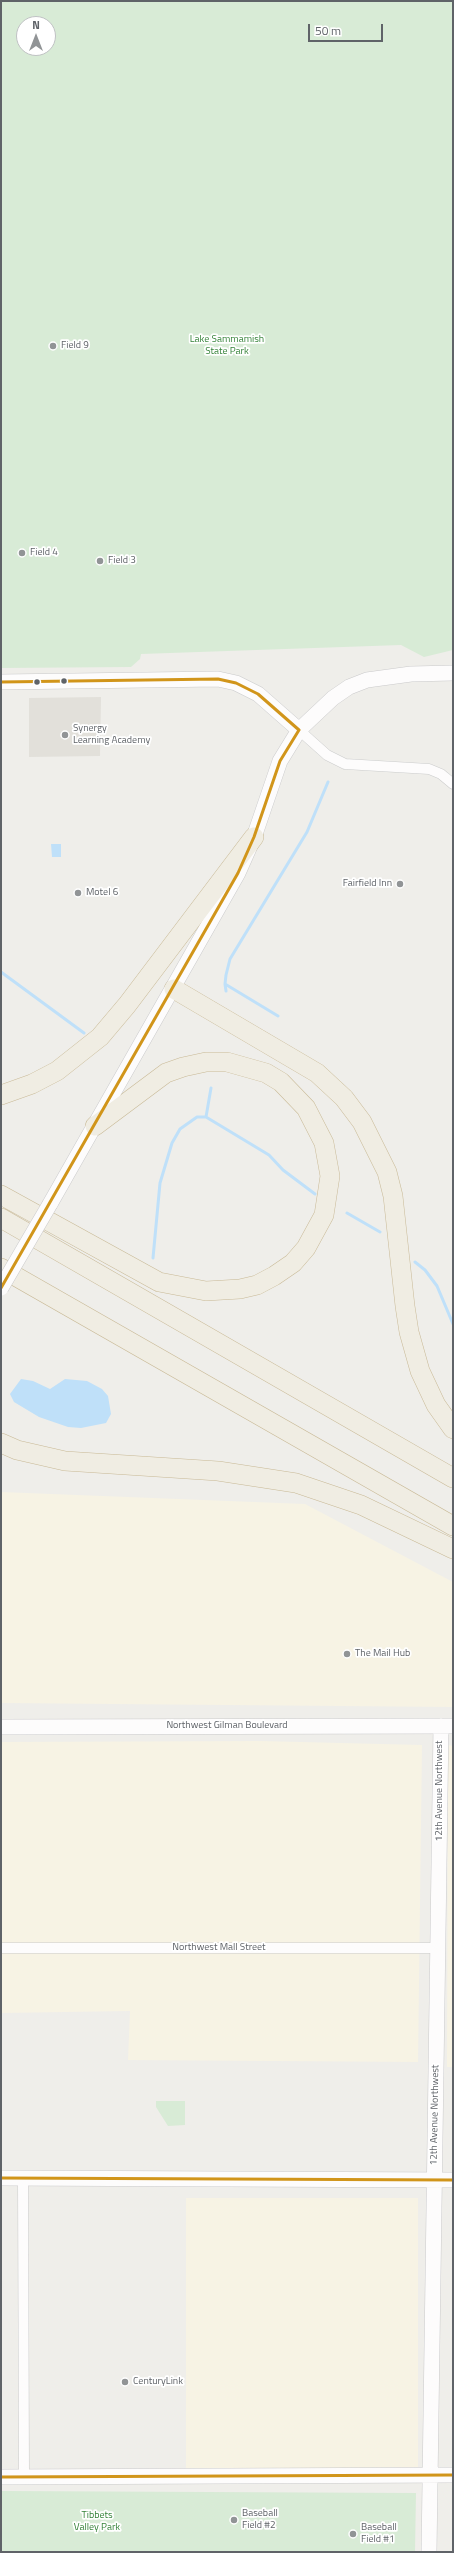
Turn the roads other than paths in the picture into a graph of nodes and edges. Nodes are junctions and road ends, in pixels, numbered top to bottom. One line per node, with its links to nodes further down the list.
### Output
1 (453, 673): 3 (street)
2 (1, 682): 3 (street)
3 (299, 730): 4 (street); 5 (street)
4 (453, 784)
5 (254, 837): 6 (street); 7 (highway)
6 (174, 989): 8 (street); 15 (highway)
7 (1, 1095)
8 (95, 1126): 13 (highway); 14 (street, bridge)
9 (1, 1188): 13 (highway)
10 (1, 1195): 13 (highway)
11 (1, 1218): 17 (highway)
12 (1, 1268): 18 (highway)
13 (179, 1286)
14 (1, 1288)
15 (453, 1429)
16 (1, 1443): 19 (highway)
17 (453, 1478)
18 (453, 1526)
19 (453, 1549)
20 (1, 1726): 21 (street, Northwest Gilman Boulevard)
21 (447, 1726): 23 (street, 12th Avenue Northwest)
22 (1, 1948): 23 (street, Northwest Mall Street)
23 (438, 1948): 26 (street, 12th Avenue Northwest)
24 (1, 2178): 25 (street)
25 (23, 2178): 26 (street); 31 (street)
26 (434, 2180): 27 (street); 30 (street, 12th Avenue Northwest)
27 (453, 2180)
28 (453, 2475): 30 (street)
29 (1, 2476): 31 (street)
30 (430, 2476): 31 (street); 32 (street, 12th Avenue Northwest)
31 (24, 2477)
32 (429, 2552)

